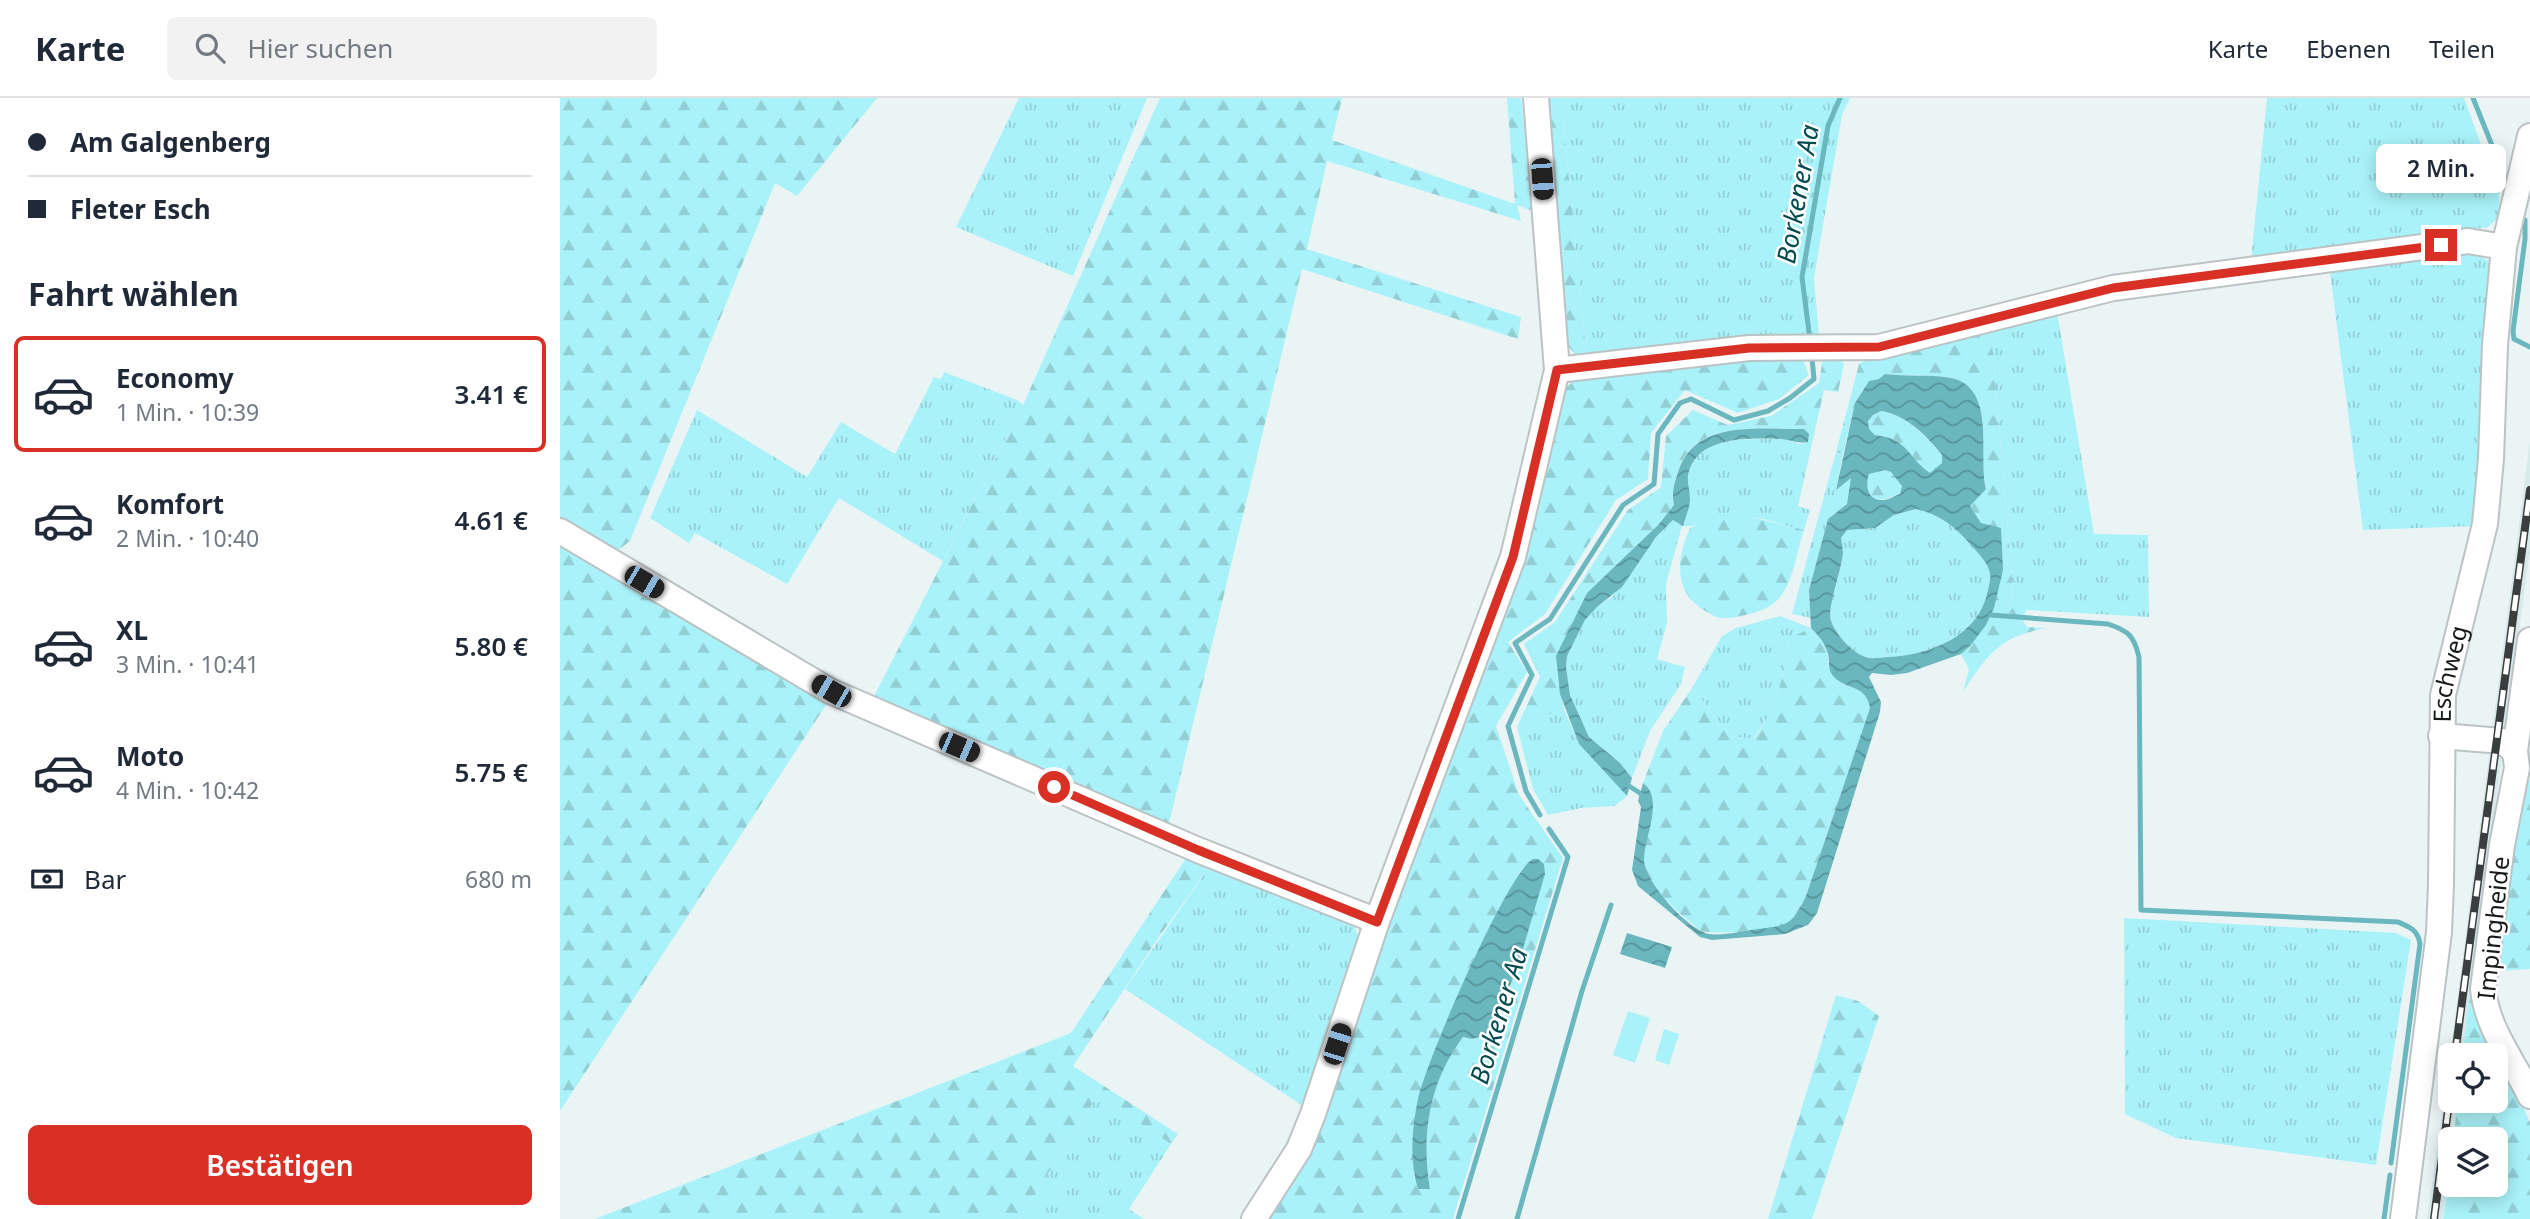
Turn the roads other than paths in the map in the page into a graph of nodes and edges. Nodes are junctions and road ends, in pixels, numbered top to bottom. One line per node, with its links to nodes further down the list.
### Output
1 (1536, 98): 4 (street)
2 (2530, 136): 3 (street, Eschweg)
3 (2504, 247): 4 (street); 7 (street, Eschweg)
4 (1557, 370): 9 (street)
5 (560, 531): 9 (street)
6 (2530, 640): 8 (street, Impingheide)
7 (2441, 736): 8 (street); 12 (street, Eschweg)
8 (2515, 751): 10 (street, Impingheide)
9 (1377, 922): 11 (street)
10 (2530, 1096)
11 (1254, 1219)
12 (2403, 1219)

